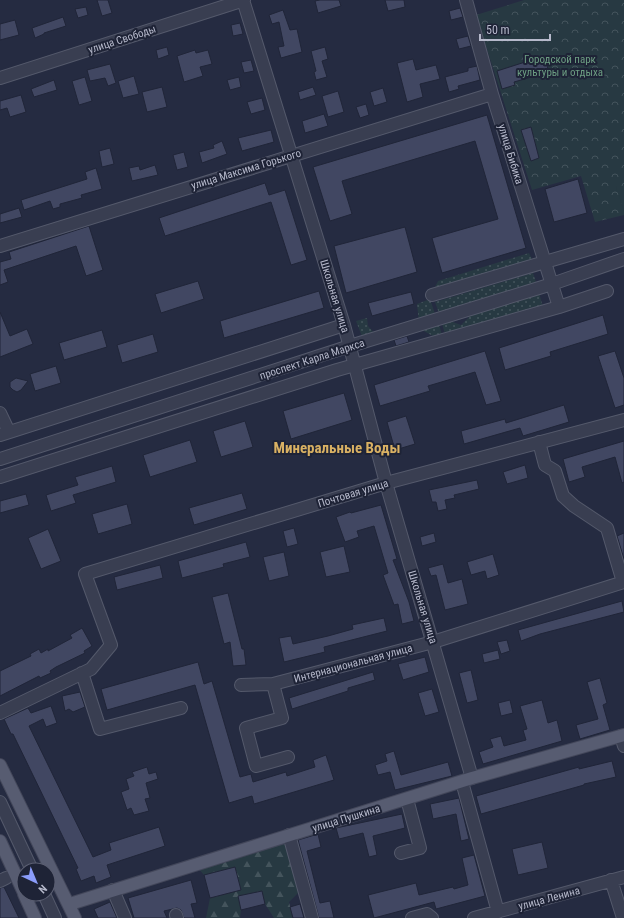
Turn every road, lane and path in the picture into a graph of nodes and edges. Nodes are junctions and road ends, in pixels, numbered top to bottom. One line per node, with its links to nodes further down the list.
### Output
1 (243, 0): 3 (street, улица Свободы); 5 (street, Школьная улица)
2 (466, 0): 4 (street, улица Бибика)
3 (0, 78)
4 (492, 94): 5 (street, улица Максима Горького); 9 (street, улица Бибика)
5 (292, 155): 7 (street, улица Максима Горького); 14 (street, Школьная улица)
6 (624, 239): 9 (street)
7 (0, 246)
8 (624, 259): 10 (street, проспект Карла Маркса)
9 (545, 263): 10 (street, улица Бибика); 12 (street)
10 (552, 284): 13 (street, улица Бибика); 15 (street, проспект Карла Маркса)
11 (607, 291): 13 (street, проспект Карла Маркса)
12 (432, 295)
13 (559, 307): 16 (street, проспект Карла Маркса)
14 (344, 325): 15 (street, Школьная улица); 19 (street, проспект Карла Маркса)
15 (350, 346): 16 (street, Школьная улица); 21 (street, проспект Карла Маркса)
16 (355, 365): 22 (street, проспект Карла Маркса); 23 (street, Школьная улица)
17 (0, 413): 19 (street)
18 (624, 420): 20 (street, Почтовая улица)
19 (4, 434)
20 (539, 442): 23 (street, Почтовая улица); 24 (street)
21 (0, 459)
22 (0, 477)
23 (386, 483): 25 (street, Школьная улица); 26 (street, Почтовая улица)
24 (624, 582): 25 (street, Интернациональная улица)
25 (433, 642): 27 (street, Интернациональная улица); 34 (street, Школьная улица)
26 (82, 673): 29 (street); 30 (street)
27 (273, 684): 28 (street, Интернациональная улица); 32 (street)
28 (241, 685)
29 (181, 708)
30 (0, 713)
31 (623, 739): 34 (main road, улица Пушкина)
32 (288, 757)
33 (0, 765): 47 (main road)
34 (467, 780): 35 (main road, улица Пушкина); 48 (street, Школьная улица)
35 (407, 799): 37 (main road, улица Пушкина); 39 (street)
36 (0, 802): 40 (street)
37 (288, 835): 44 (main road, улица Пушкина); 53 (street)
38 (0, 841): 41 (main road)
39 (401, 853)
40 (28, 862)
41 (16, 876)
42 (624, 877): 43 (street, улица Ленина)
43 (611, 880): 48 (street, улица Ленина); 57 (street)
44 (113, 890): 47 (main road, улица Пушкина); 52 (street)
45 (28, 902): 49 (main road)
46 (48, 902): 50 (street)
47 (70, 904): 51 (main road)
48 (498, 912): 56 (street, улица Ленина)
49 (35, 918)
50 (55, 918)
51 (76, 918)
52 (125, 918)
53 (312, 918)
54 (412, 918): 55 (street)
55 (432, 918)
56 (474, 918)
57 (623, 918)

